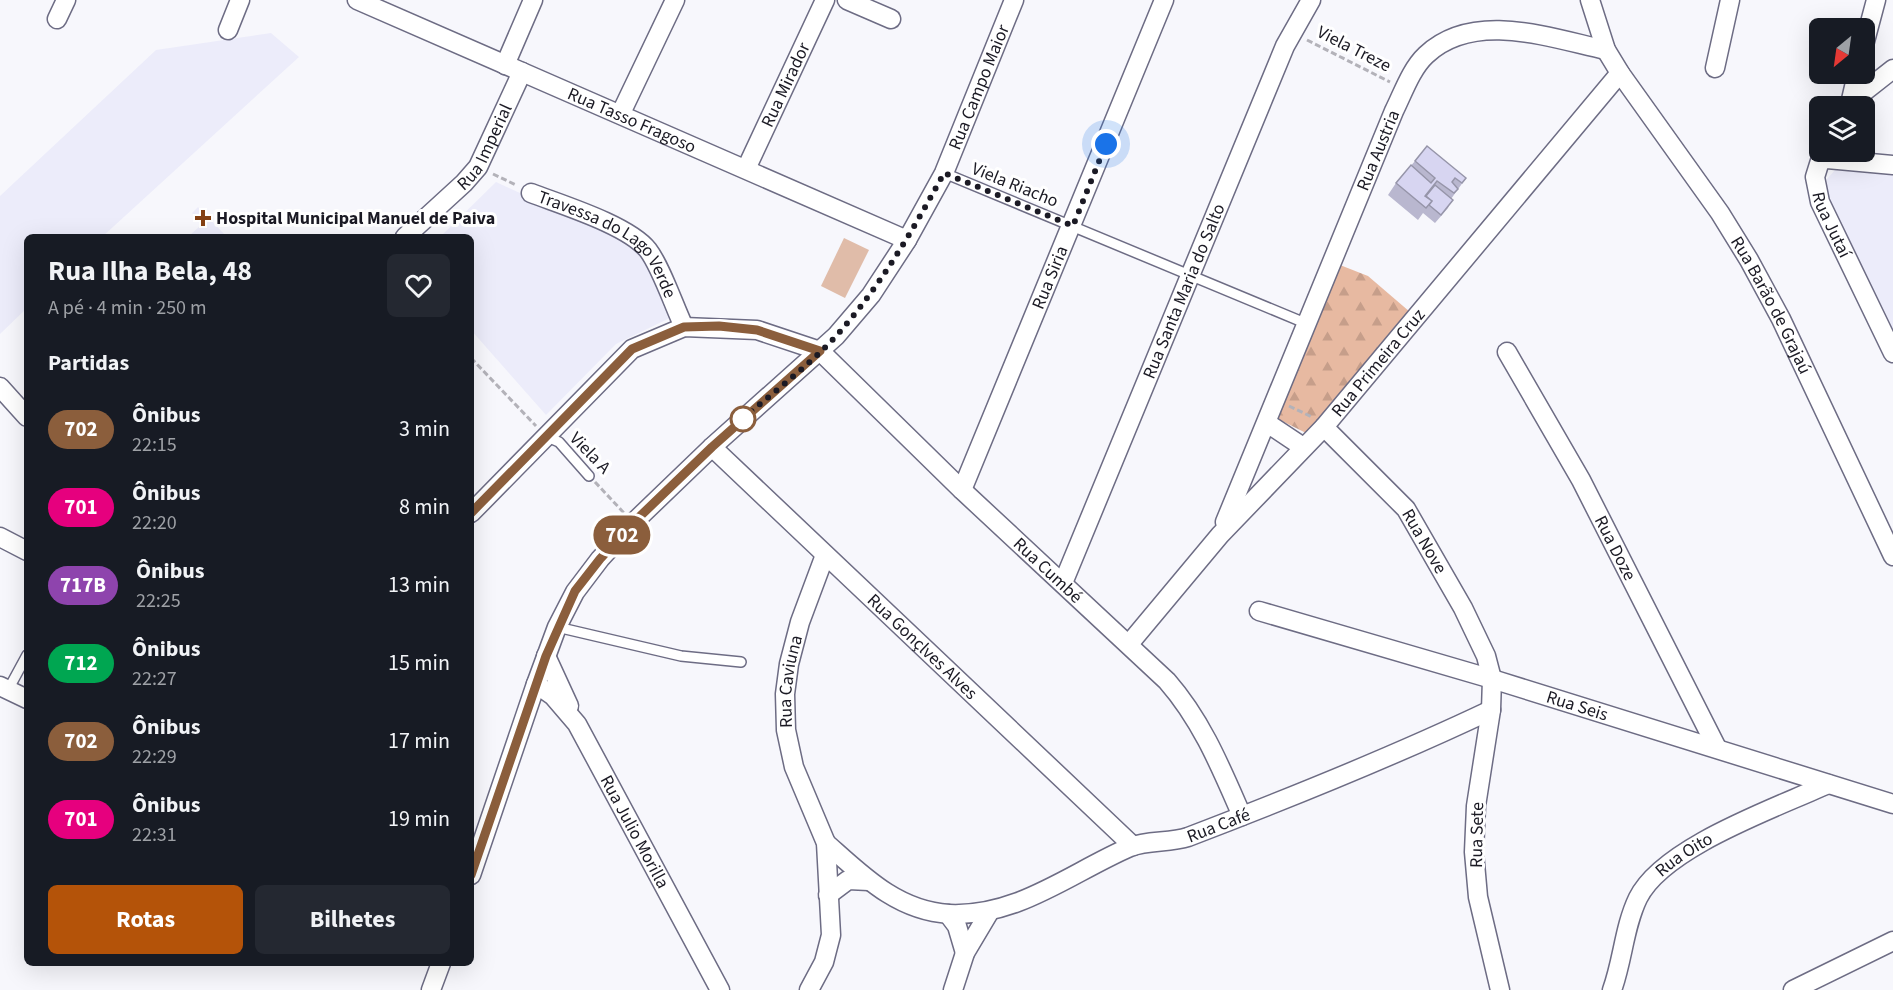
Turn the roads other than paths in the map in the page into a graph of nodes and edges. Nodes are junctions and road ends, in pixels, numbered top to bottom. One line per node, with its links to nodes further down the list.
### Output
1 (66, 0): 17 (street)
2 (240, 0): 18 (street)
3 (357, 0): 14 (street, Rua Tasso Fragoso)
4 (533, 0): 20 (street, Rua Imperial)
5 (675, 0): 25 (street)
6 (825, 0): 29 (street, Rua Mirador)
7 (847, 0): 16 (street)
8 (1013, 0): 30 (street, Rua Campo Maior)
9 (1164, 0): 32 (street, Rua Siria)
10 (1311, 0): 35 (street, Rua Santa Maria do Salto)
11 (1590, 0): 19 (street, Rua Barão de Grajaú)
12 (1730, 0): 21 (street)
13 (1876, 0): 15 (street)
14 (381, 5): 20 (street, Rua Tasso Fragoso)
15 (1871, 18)
16 (891, 19)
17 (57, 20)
18 (228, 30)
19 (1606, 50): 23 (street, Rua Barão de Grajaú); 36 (street, Rua Austria)
20 (513, 68): 25 (street, Rua Tasso Fragoso); 33 (street, Rua Imperial)
21 (1714, 68)
22 (1893, 69): 24 (street)
23 (1620, 73): 44 (street, Rua Primeira Cruz); 55 (street, Rua Barão de Grajaú)
24 (1860, 96)
25 (621, 113): 29 (street, Rua Tasso Fragoso)
26 (1820, 162): 40 (street, Rua Jutaí)
27 (1875, 162): 28 (street, Rua Jutaí)
28 (1893, 165)
29 (746, 169): 34 (street, Rua Tasso Fragoso)
30 (944, 173): 32 (lane, Viela Riacho); 34 (street, Rua Campo Maior)
31 (531, 193): 37 (street, Travessa do Lago Verde)
32 (1073, 226): 35 (lane, Viela Riacho); 49 (street, Rua Siria)
33 (408, 234)
34 (907, 240): 38 (street, Rua Campo Maior)
35 (1191, 277): 36 (lane, Viela Riacho); 56 (street, Rua Santa Maria do Salto)
36 (1305, 323): 43 (street, Rua Austria)
37 (684, 327): 38 (street); 45 (street)
38 (820, 351): 46 (street, Rua Campo Maior); 49 (street, Rua Cumbé)
39 (1507, 352): 69 (street, Rua Doze)
40 (1893, 353)
41 (0, 387): 42 (street)
42 (24, 414)
43 (1270, 416): 47 (street); 51 (street, Rua Austria)
44 (1324, 427): 47 (street, Rua Primeira Cruz); 63 (street, Rua Nove)
45 (545, 436): 48 (lane, Viela A); 50 (street)
46 (712, 447): 54 (street, Rua Gonçlves Alves); 58 (street, Rua Campo Maior)
47 (1302, 447): 51 (street, Rua Primeira Cruz)
48 (589, 476)
49 (962, 490): 56 (street, Rua Cumbé)
50 (474, 510)
51 (1220, 535): 59 (street, Rua Primeira Cruz)
52 (0, 537): 53 (street)
53 (24, 549)
54 (825, 555): 73 (street, Rua Caviuna); 74 (street, Rua Gonçlves Alves)
55 (1893, 556)
56 (1063, 583): 59 (street, Rua Cumbé)
57 (1260, 610): 63 (street, Rua Seis)
58 (557, 627): 60 (street, Rua Campo Maior); 62 (lane)
59 (1129, 644): 72 (street, Rua Cumbé)
60 (546, 656): 64 (street, Rua Campo Maior); 68 (street)
61 (24, 659): 65 (lane)
62 (741, 662)
63 (1492, 679): 67 (street, Rua Sete); 69 (street, Rua Seis)
64 (536, 684): 68 (street, Rua Julio Morilla); 75 (street, Rua Campo Maior)
65 (4, 688): 66 (street)
66 (24, 698)
67 (1491, 710): 72 (street, Rua Café); 88 (street, Rua Sete)
68 (577, 724): 86 (street, Rua Julio Morilla)
69 (1717, 748): 70 (street, Rua Seis)
70 (1828, 784): 71 (street, Rua Seis); 84 (street, Rua Oito)
71 (1893, 804)
72 (1242, 816): 74 (street, Rua Café)
73 (826, 843): 76 (street, Rua Caviuna); 77 (street, Rua Caviuna)
74 (1134, 846): 78 (street, Rua Café)
75 (474, 866)
76 (869, 881): 77 (street); 79 (street, Rua Caviuna)
77 (828, 895): 83 (street, Rua Caviuna)
78 (990, 911): 79 (street, Rua Caviuna); 81 (street)
79 (948, 914): 81 (street)
80 (1893, 941): 89 (street)
81 (965, 954): 87 (street)
82 (440, 966): 85 (street)
83 (813, 986)
84 (1615, 989)
85 (431, 990)
86 (720, 990)
87 (953, 990)
88 (1500, 990)
89 (1793, 990)

